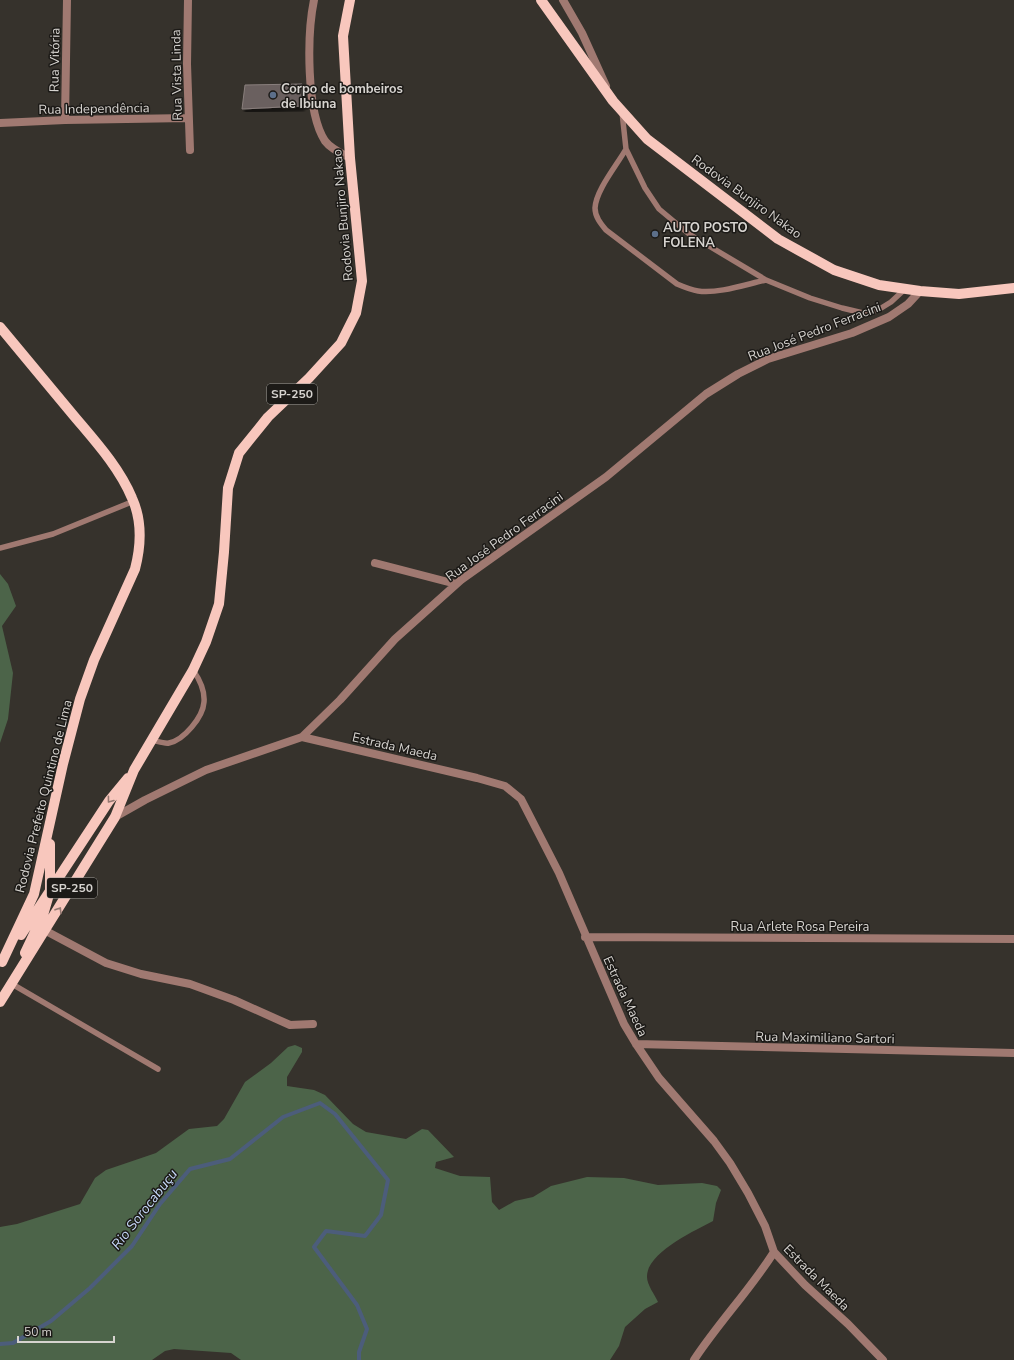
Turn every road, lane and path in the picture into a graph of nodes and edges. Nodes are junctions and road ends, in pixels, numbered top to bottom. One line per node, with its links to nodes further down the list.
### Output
1 (67, 0): 10 (street, Rua Vitória)
2 (188, 0): 9 (street, Rua Vista Linda)
3 (314, 0): 14 (street)
4 (350, 0): 14 (main road, Rodovia Bunjiro Nakao / SP-250)
5 (541, 0): 7 (main road, Rodovia Bunjiro Nakao)
6 (563, 0): 7 (street)
7 (614, 101): 8 (main road, Rodovia Bunjiro Nakao)
8 (621, 110): 12 (lane); 17 (main road, Rodovia Bunjiro Nakao)
9 (188, 118): 10 (street, Rua Independência); 13 (street, Rua Vista Linda)
10 (64, 120): 11 (street, Rua Independência)
11 (0, 123)
12 (626, 149): 15 (lane); 15 (lane)
13 (190, 150)
14 (350, 158): 24 (main road, Rodovia Bunjiro Nakao / SP-250)
15 (766, 280): 17 (lane)
16 (1012, 288): 18 (main road, Rodovia Bunjiro Nakao)
17 (905, 289): 18 (main road, Rodovia Bunjiro Nakao)
18 (920, 291): 23 (street, Rua José Pedro Ferracini)
19 (0, 327): 20 (main road, Rodovia Prefeito Quintino de Lima)
20 (134, 501): 21 (lane); 29 (main road, Rodovia Prefeito Quintino de Lima)
21 (0, 548)
22 (375, 563): 23 (street)
23 (456, 584): 25 (street, Rua José Pedro Ferracini)
24 (194, 670): 26 (main road, Rodovia Bunjiro Nakao / SP-250); 26 (lane)
25 (302, 737): 28 (street, Rua José Pedro Ferracini); 32 (street, Estrada Maeda)
26 (151, 740): 27 (main road, Rodovia Bunjiro Nakao / SP-250)
27 (134, 770): 28 (main road, Rodovia Bunjiro Nakao / SP-250); 30 (main road, Rodovia Bunjiro Nakao / SP-250, one-way to 30)
28 (116, 817): 31 (main road, Rodovia Bunjiro Nakao / SP-250, one-way to 28)
29 (50, 826): 30 (main road); 34 (main road, Rodovia Prefeito Quintino de Lima)
30 (50, 891): 34 (main road, Rodovia Bunjiro Nakao / SP-250); 36 (main road)
31 (46, 931): 35 (main road, Rodovia Bunjiro Nakao / SP-250); 38 (street)
32 (585, 936): 33 (street, Rua Arlete Rosa Pereira); 39 (street, Estrada Maeda)
33 (1014, 939)
34 (1, 964)
35 (12, 984): 37 (main road, Rodovia Bunjiro Nakao / SP-250); 41 (lane)
36 (0, 996)
37 (0, 1002)
38 (313, 1024)
39 (636, 1044): 40 (street, Rua Maximiliano Sartori); 42 (street, Estrada Maeda)
40 (1014, 1053)
41 (158, 1069)
42 (774, 1252): 43 (street); 44 (street, Estrada Maeda)
43 (694, 1360)
44 (883, 1360)

